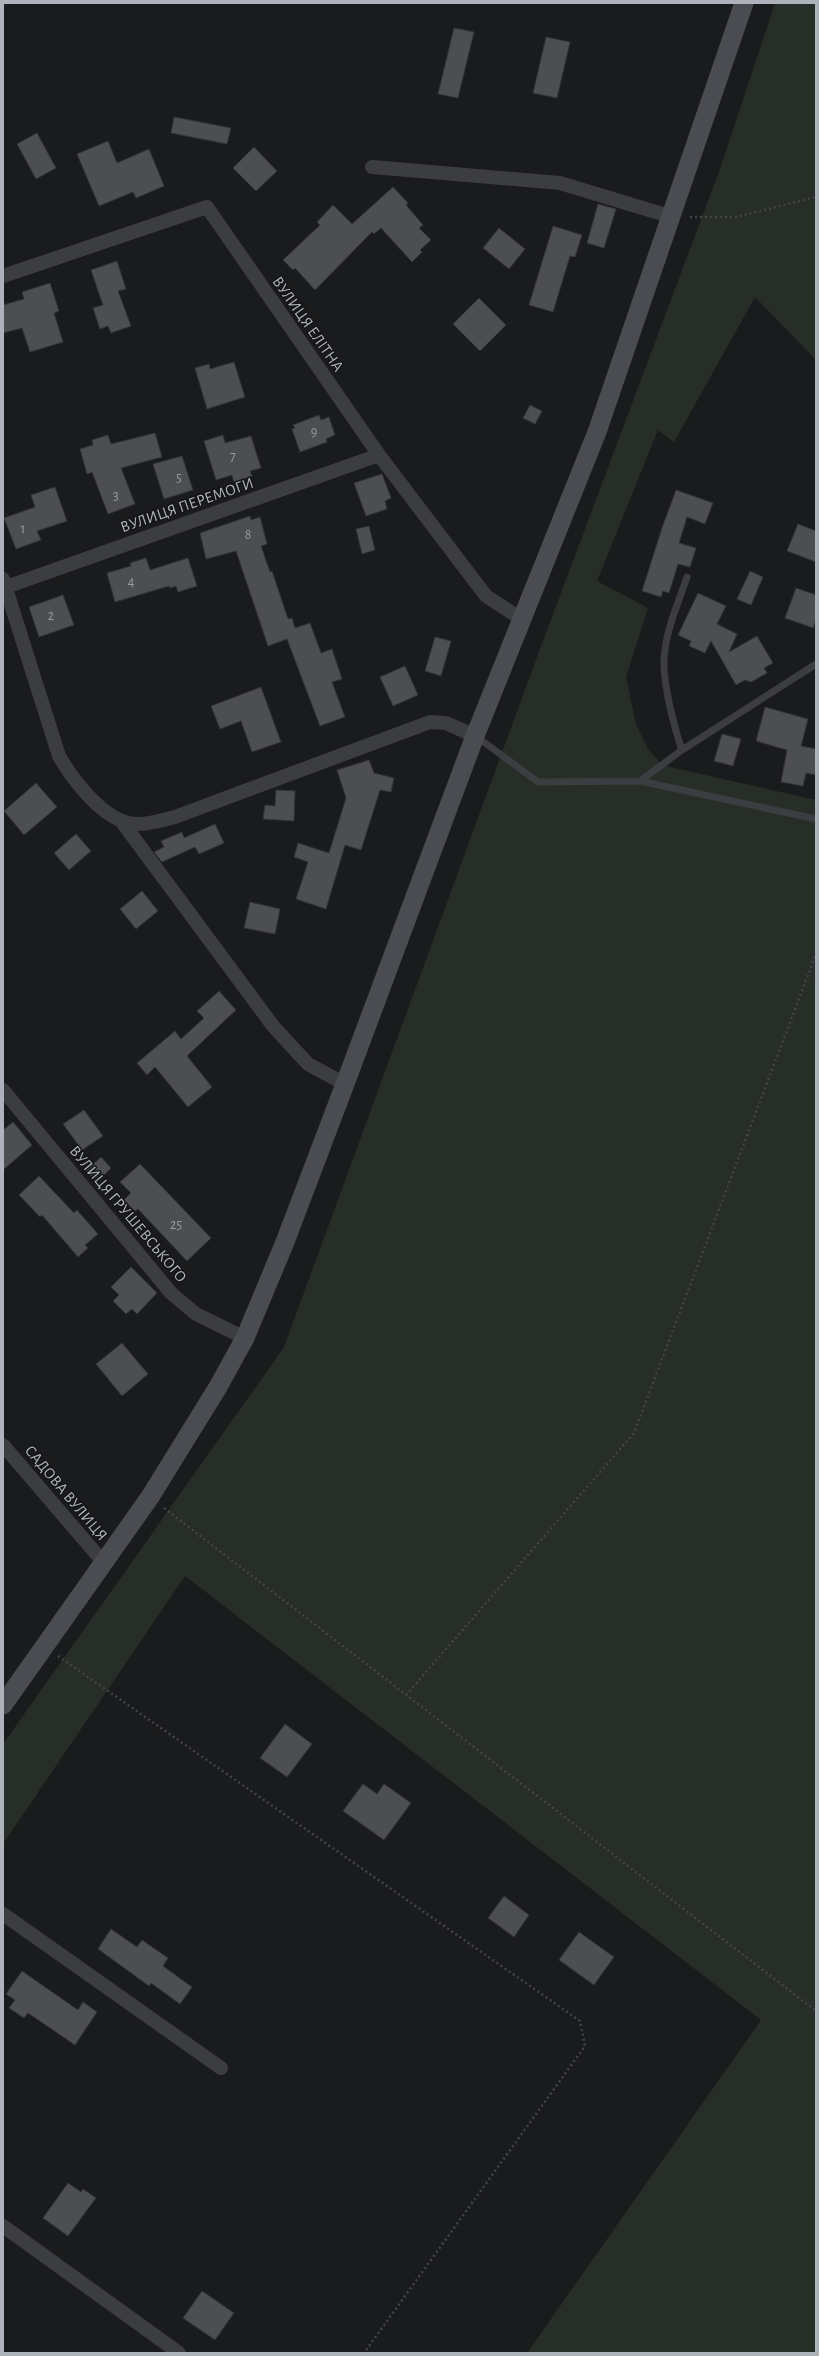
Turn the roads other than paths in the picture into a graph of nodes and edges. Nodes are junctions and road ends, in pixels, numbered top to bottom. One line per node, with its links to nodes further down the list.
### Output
1 (744, 3): 3 (main road)
2 (372, 167): 3 (street)
3 (669, 216): 8 (main road)
4 (3, 276): 5 (street, ВУЛИЦЯ ЕЛІТНА)
5 (379, 456): 7 (street, ВУЛИЦЯ ПЕРЕМОГИ); 8 (street, ВУЛИЦЯ ЕЛІТНА)
6 (687, 577): 11 (lane)
7 (4, 583): 14 (street)
8 (523, 620): 10 (main road)
9 (816, 664): 11 (lane)
10 (475, 736): 12 (lane); 14 (street); 15 (main road)
11 (682, 750): 12 (lane)
12 (640, 781): 13 (lane)
13 (816, 819)
14 (122, 822): 15 (street)
15 (346, 1084): 17 (main road)
16 (3, 1090): 17 (street, ВУЛИЦЯ ГРУШЕВСЬКОГО)
17 (245, 1338): 19 (main road)
18 (3, 1445): 19 (street, САДОВА ВУЛИЦЯ)
19 (104, 1563): 20 (main road)
20 (3, 1705)
21 (3, 1914): 22 (street)
22 (221, 2068)
23 (3, 2226): 24 (street)
24 (179, 2353)

